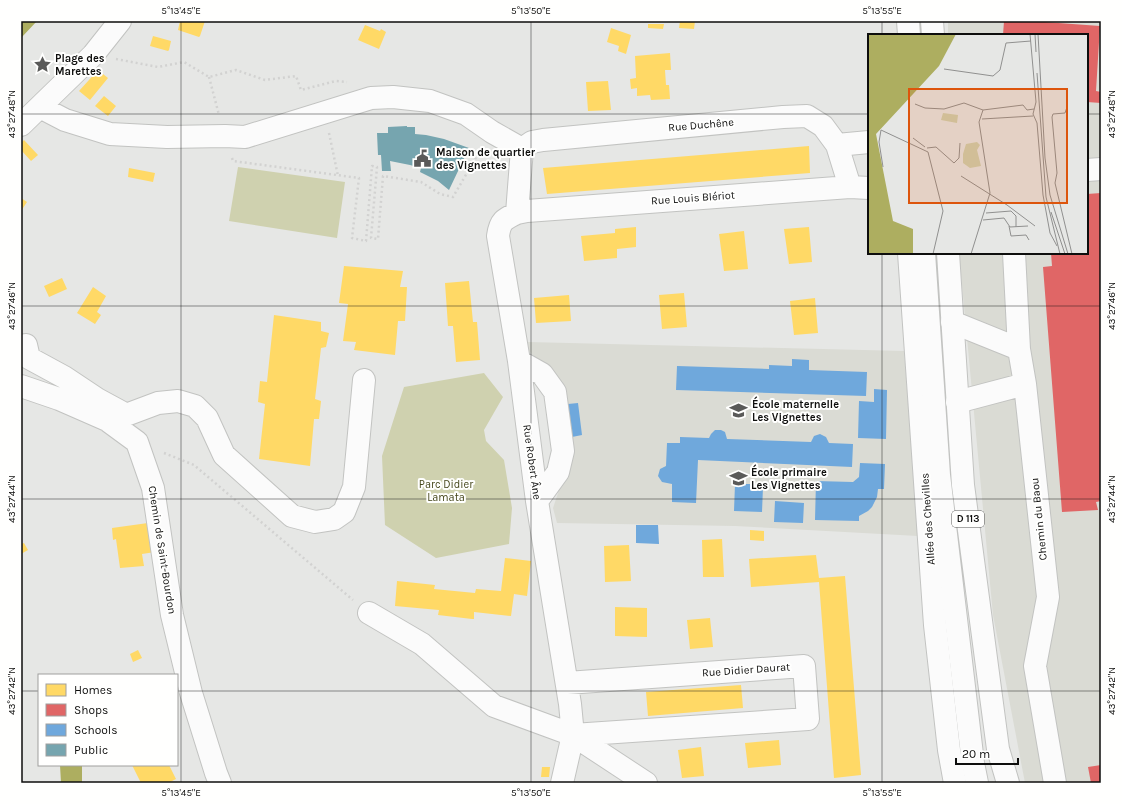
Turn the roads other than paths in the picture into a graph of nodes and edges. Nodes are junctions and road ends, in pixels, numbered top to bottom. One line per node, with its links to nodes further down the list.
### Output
1 (120, 21): 8 (street)
2 (899, 21): 5 (street)
3 (908, 21): 6 (street)
4 (932, 21): 7 (street)
5 (900, 34)
6 (909, 34)
7 (933, 34)
8 (40, 107): 9 (street); 12 (street)
9 (21, 124)
10 (868, 142): 11 (street)
11 (837, 145): 12 (street, Rue Duchêne); 15 (street, Rue Duchêne)
12 (522, 149): 16 (street)
13 (1101, 169): 14 (street)
14 (1088, 170)
15 (860, 187): 16 (street, Rue Louis Blériot)
16 (517, 213): 24 (street, Rue Robert Âne)
17 (910, 254): 39 (street, Allée des Chevilles)
18 (924, 254): 35 (street, D 113)
19 (948, 254): 21 (street, D 113)
20 (1014, 254): 23 (street, Chemin du Baou)
21 (952, 322): 23 (street); 28 (street, D 113)
22 (26, 345): 29 (street)
23 (1019, 349): 26 (street, Chemin du Baou)
24 (519, 361): 31 (street, Rue Robert Âne); 31 (street)
25 (364, 380): 29 (street)
26 (1025, 384): 28 (street); 41 (street, Chemin du Baou)
27 (21, 386): 30 (street)
28 (958, 402): 40 (street, D 113)
29 (126, 415): 30 (street, Chemin de Saint-Bourdon)
30 (137, 442): 36 (street, Chemin de Saint-Bourdon)
31 (537, 501): 33 (street, Rue Robert Âne)
32 (369, 614): 34 (street)
33 (567, 683): 34 (street, Rue Robert Âne); 34 (street, Rue Didier Daurat)
34 (573, 735): 37 (street, Rue Robert Âne); 38 (street)
35 (976, 776)
36 (220, 783)
37 (562, 783)
38 (646, 783)
39 (955, 783)
40 (1008, 783)
41 (1055, 783)

